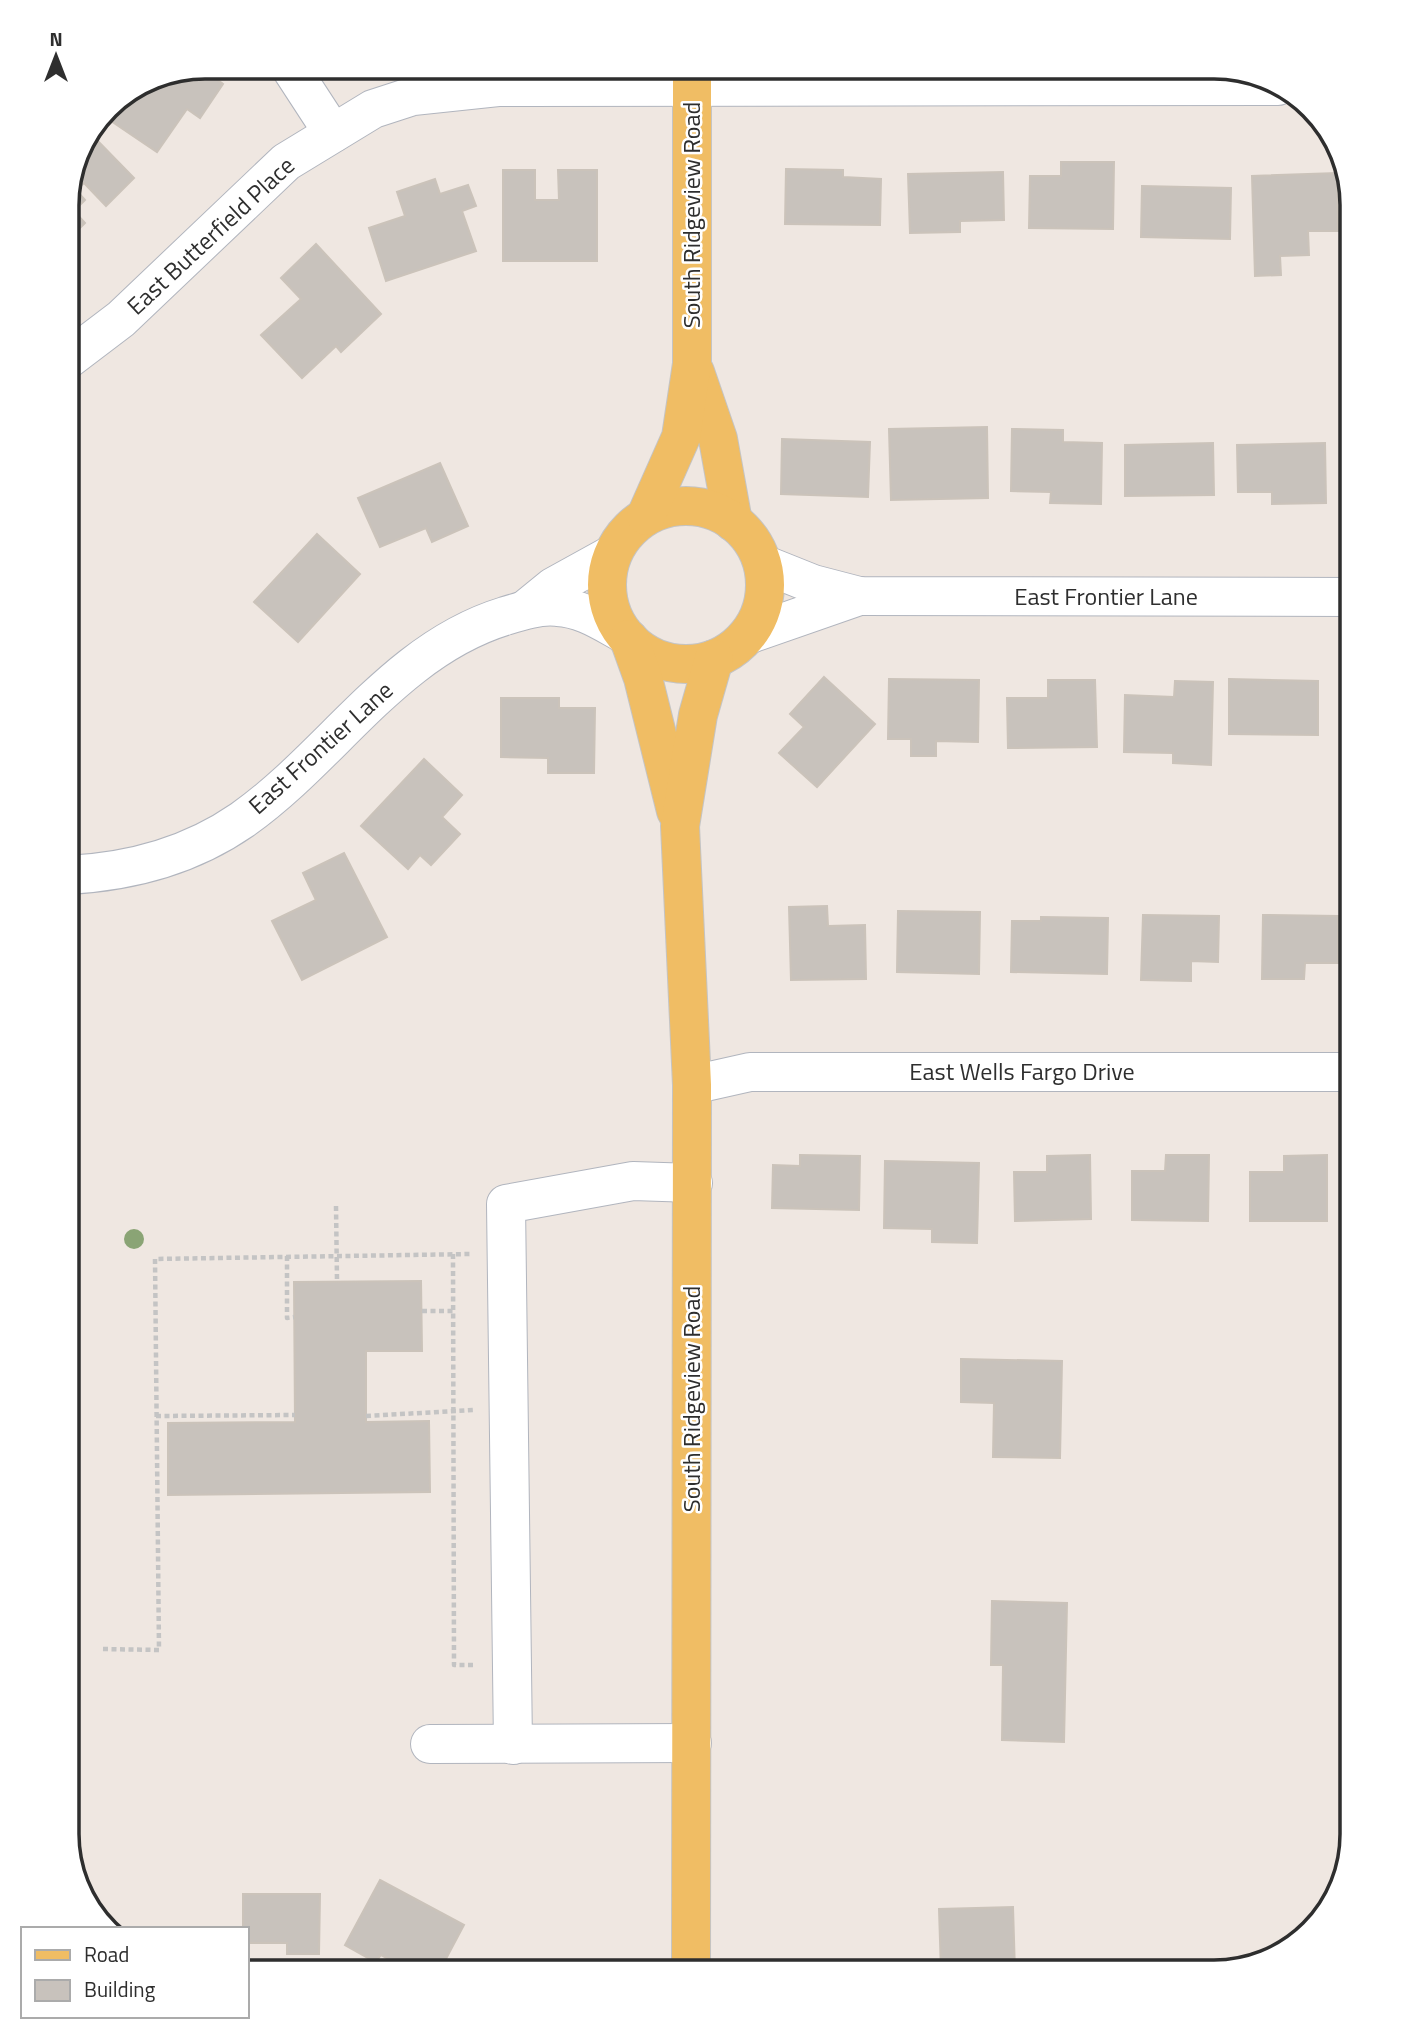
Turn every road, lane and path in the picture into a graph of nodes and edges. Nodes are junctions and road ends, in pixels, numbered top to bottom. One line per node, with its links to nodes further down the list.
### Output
1 (298, 79): 6 (street)
2 (639, 79): 6 (street, East Butterfield Place)
3 (692, 79): 8 (main road, South Ridgeview Road)
4 (868, 79): 5 (street, East Butterfield Place)
5 (1256, 86)
6 (333, 133): 7 (street, East Butterfield Place)
7 (79, 351)
8 (692, 364): 9 (main road); 10 (main road)
9 (646, 516): 10 (main road); 11 (main road)
10 (733, 522): 12 (main road)
11 (611, 555): 15 (street); 17 (main road)
12 (763, 564): 13 (street); 16 (main road)
13 (859, 596): 14 (street, East Frontier Lane); 16 (street)
14 (1340, 597)
15 (526, 609): 17 (street); 20 (street, East Frontier Lane)
16 (750, 634): 18 (main road)
17 (625, 635): 18 (main road); 19 (main road)
18 (715, 659): 19 (main road)
19 (680, 826): 22 (main road, South Ridgeview Road)
20 (79, 875)
21 (1340, 1072): 22 (street, East Wells Fargo Drive)
22 (692, 1085): 23 (main road, South Ridgeview Road)
23 (693, 1183): 28 (street); 40 (main road, South Ridgeview Road)
24 (336, 1206): 27 (path)
25 (453, 1254): 27 (path); 28 (path); 31 (path)
26 (287, 1256): 27 (path); 32 (path); 36 (path)
27 (337, 1256): 29 (path)
28 (506, 1262): 34 (street)
29 (337, 1282)
30 (422, 1311): 31 (path)
31 (453, 1311): 33 (path)
32 (294, 1317)
33 (453, 1410): 34 (path); 37 (path); 39 (path)
34 (509, 1410): 39 (street)
35 (295, 1415): 36 (path)
36 (156, 1416): 38 (path)
37 (366, 1416)
38 (103, 1649)
39 (512, 1665): 42 (street)
40 (692, 1743): 42 (street); 43 (main road, South Ridgeview Road)
41 (430, 1744): 42 (street)
42 (513, 1745)
43 (691, 1960)

